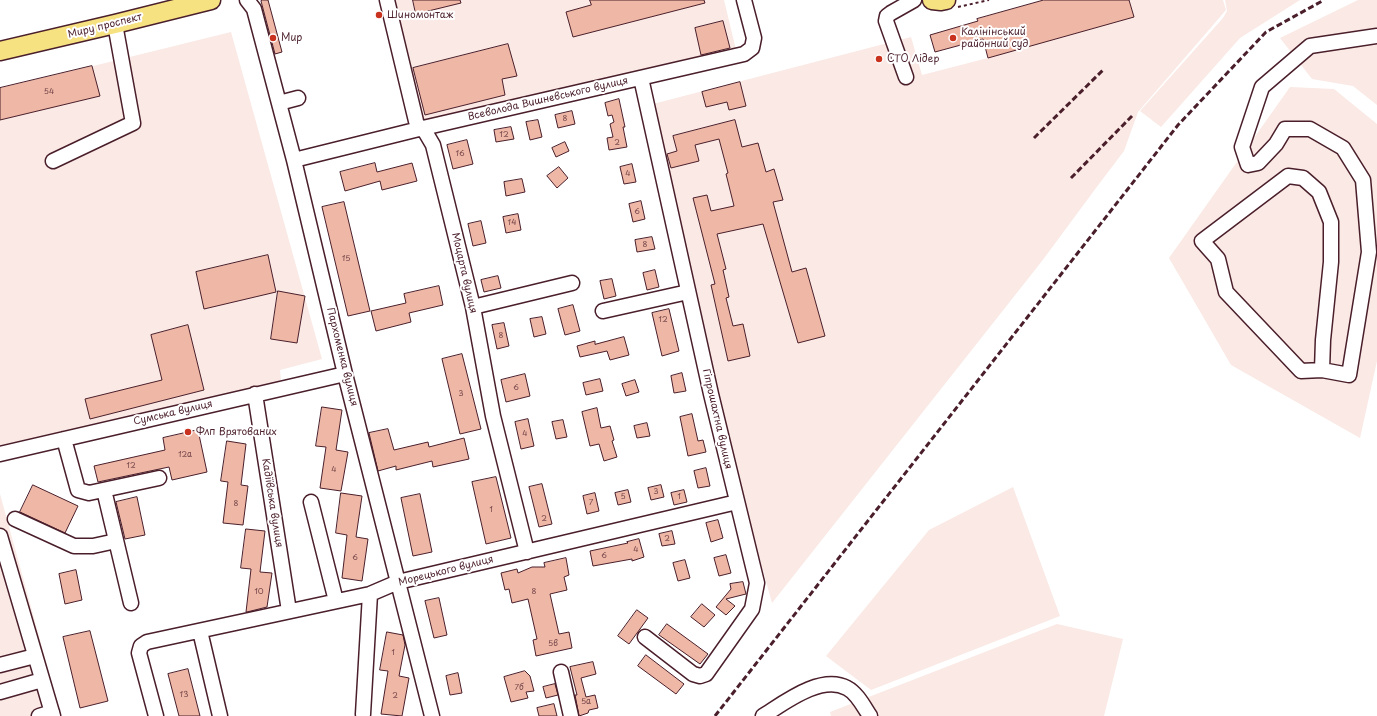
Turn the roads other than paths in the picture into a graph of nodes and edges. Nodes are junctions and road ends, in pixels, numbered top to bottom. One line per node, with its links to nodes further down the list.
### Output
1 (210, 0): 8 (main road, Миру проспект)
2 (247, 0): 14 (street, Пархоменка вулиця)
3 (387, 0): 15 (street, Моцарта вулиця)
4 (744, 0): 11 (street, Всеволода Вишневського вулиця)
5 (914, 0): 12 (street)
6 (932, 0): 7 (main road)
7 (946, 0)
8 (115, 24): 10 (main road, Миру проспект); 17 (street)
9 (1377, 36): 22 (street)
10 (0, 51)
11 (642, 78): 15 (street, Всеволода Вишневського вулиця); 19 (street, Гіпрошахтна вулиця)
12 (906, 78)
13 (298, 98): 14 (street)
14 (279, 103): 16 (street, Пархоменка вулиця)
15 (423, 128): 16 (street, Всеволода Вишневського вулиця); 20 (street, Моцарта вулиця)
16 (294, 160): 23 (street, Пархоменка вулиця)
17 (53, 161)
18 (572, 283): 20 (street)
19 (688, 292): 21 (street); 30 (street, Гіпрошахтна вулиця)
20 (473, 306): 34 (street, Моцарта вулиця)
21 (603, 311)
22 (1322, 370): 22 (street)
23 (345, 374): 24 (street, Сумська вулиця); 35 (street, Пархоменка вулиця)
24 (255, 394): 25 (street, Сумська вулиця); 39 (street, Кадіївська вулиця)
25 (64, 439): 26 (street, Сумська вулиця); 28 (street)
26 (0, 454)
27 (159, 478): 28 (street)
28 (104, 490): 33 (street)
29 (311, 502): 37 (street)
30 (737, 502): 34 (street, Морецького вулиця); 41 (street, Гіпрошахтна вулиця)
31 (15, 519): 33 (street)
32 (0, 536): 42 (street)
33 (116, 541): 38 (street)
34 (527, 552): 35 (street, Морецького вулиця)
35 (398, 582): 36 (street, Морецького вулиця); 51 (street, Пархоменка вулиця)
36 (370, 594): 37 (street, Морецького вулиця); 47 (street)
37 (336, 601): 39 (street, Морецького вулиця)
38 (131, 603)
39 (290, 611): 40 (street, Морецького вулиця)
40 (200, 631): 49 (street, Морецького вулиця); 50 (street)
41 (645, 637)
42 (36, 656): 43 (street); 45 (street)
43 (0, 666)
44 (561, 672): 52 (street)
45 (42, 680): 46 (street); 48 (street)
46 (0, 692)
47 (363, 714)
48 (48, 715)
49 (156, 716)
50 (220, 716)
51 (432, 716)
52 (571, 716)
53 (763, 716): 54 (street)
54 (870, 716)

